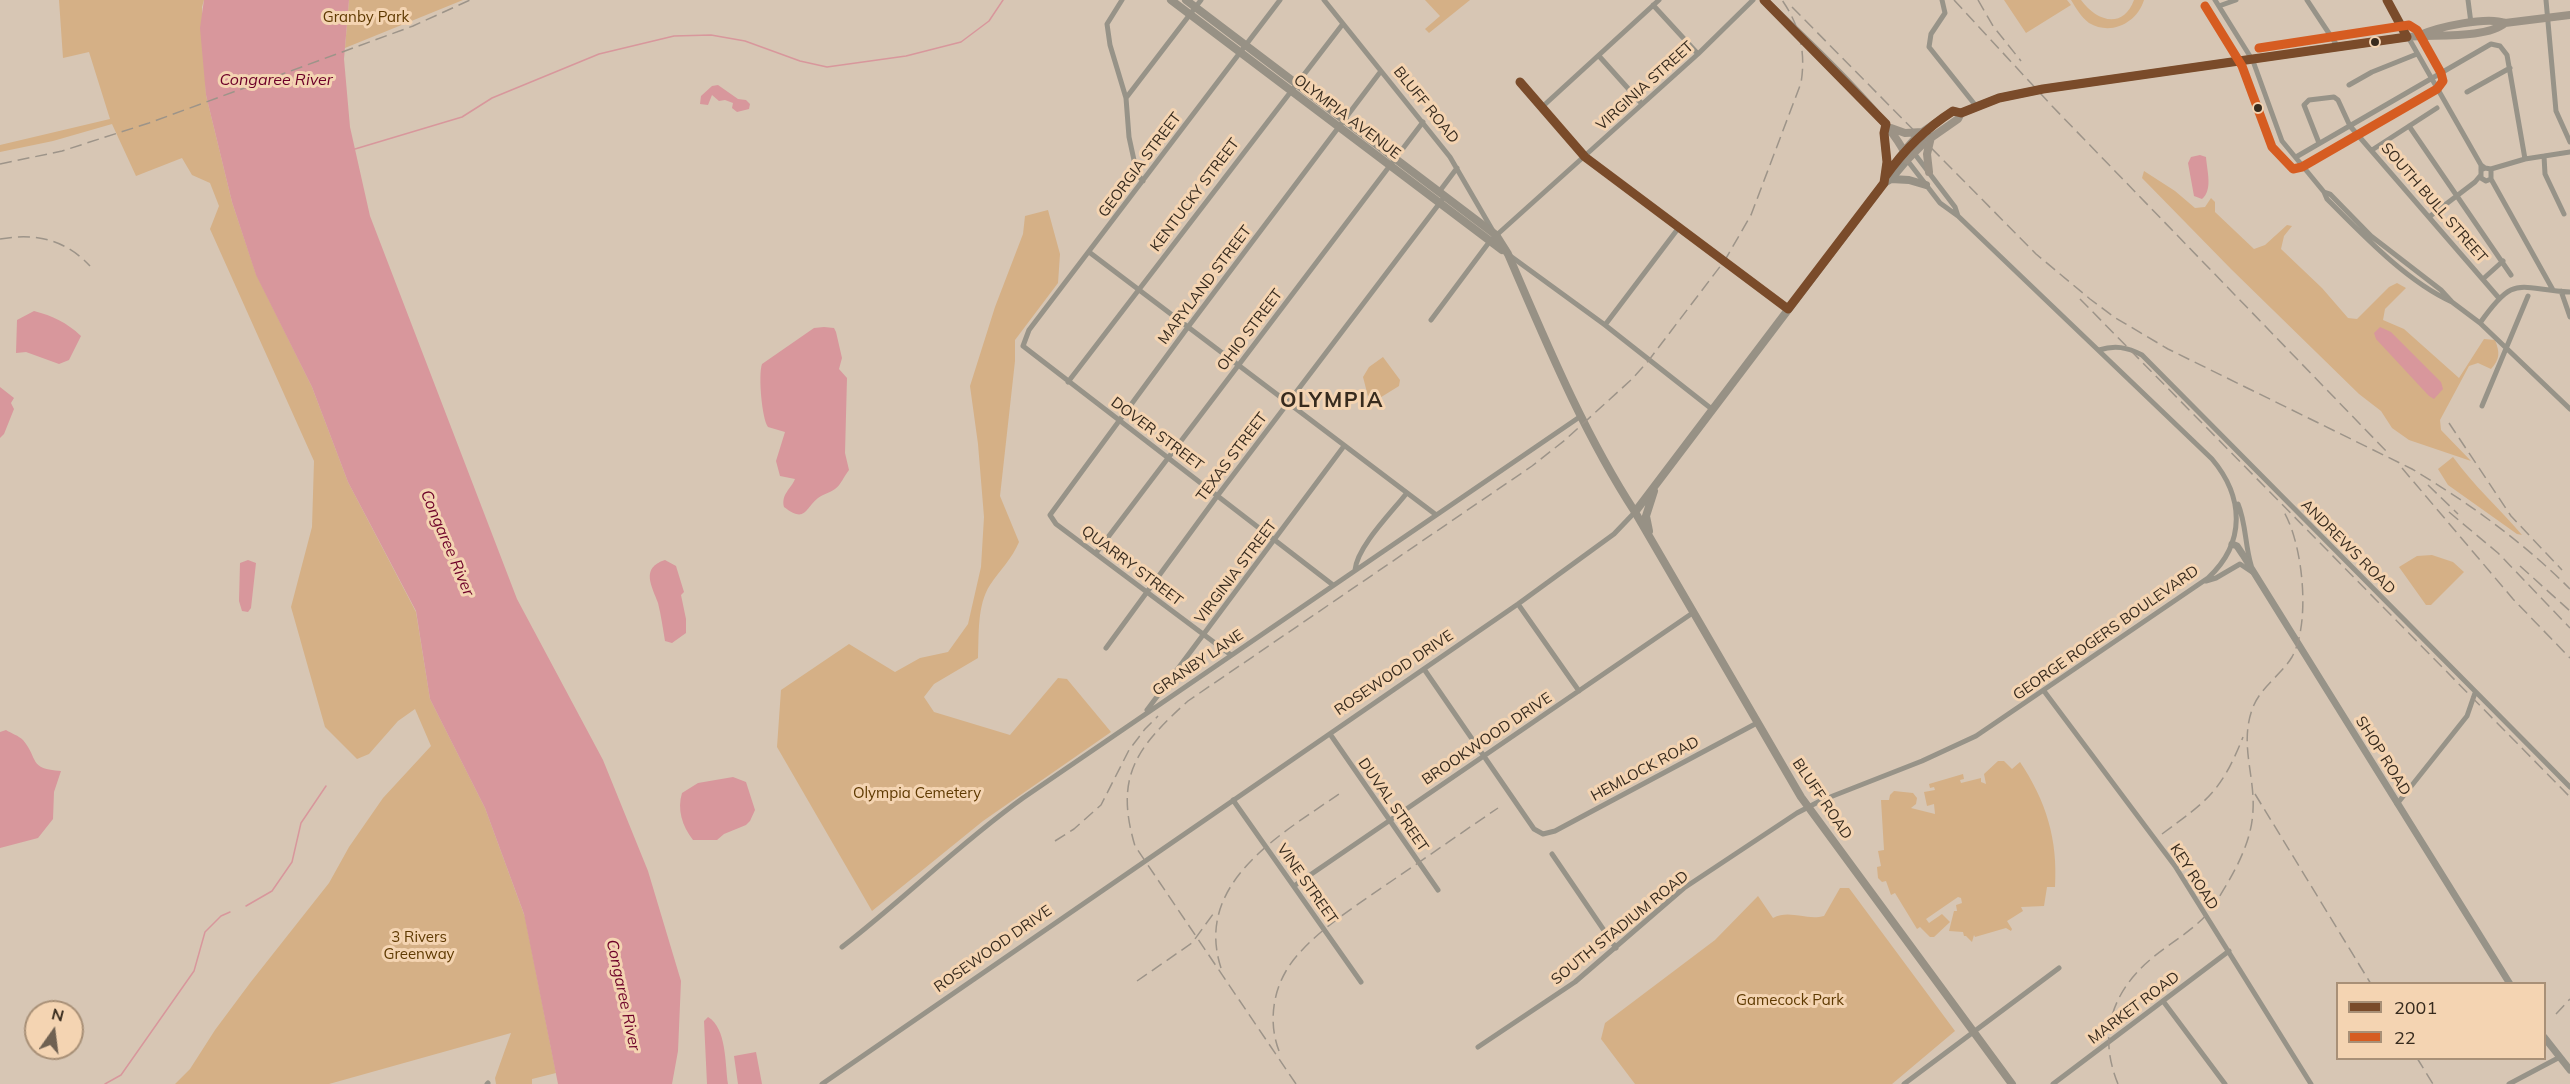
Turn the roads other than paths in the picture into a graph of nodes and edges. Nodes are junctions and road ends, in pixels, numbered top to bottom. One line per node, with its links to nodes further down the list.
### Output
1 (1122, 0): 42 (street)
2 (1171, 0): 20 (main road, OLYMPIA AVENUE)
3 (1186, 0): 19 (main road, OLYMPIA AVENUE)
4 (1201, 0): 19 (street)
5 (1280, 0): 28 (street, GEORGIA STREET)
6 (1324, 0): 25 (street, BLUFF ROAD)
7 (1659, 0): 17 (street)
8 (1753, 0): 31 (street, VIRGINIA STREET)
9 (1764, 0): 50 (main road)
10 (1942, 0): 44 (street)
11 (2215, 0): 18 (street)
12 (2236, 0): 18 (street)
13 (2307, 0): 29 (street)
14 (2387, 0): 27 (street)
15 (2468, 0): 23 (street)
16 (2546, 0): 22 (street)
17 (1653, 5): 31 (street); 33 (street)
18 (2219, 6): 34 (street)
19 (1196, 7): 20 (street); 28 (main road, OLYMPIA AVENUE)
20 (1189, 14): 30 (main road, OLYMPIA AVENUE); 42 (street)
21 (2570, 15): 22 (main road, ROSEWOOD DRIVE)
22 (2548, 17): 24 (main road, ROSEWOOD DRIVE); 54 (street)
23 (2471, 23): 24 (main road, ROSEWOOD DRIVE); 26 (main road, ROSEWOOD DRIVE)
24 (2505, 23): 26 (main road, ROSEWOOD DRIVE)
25 (1342, 25): 36 (street, BLUFF ROAD); 40 (street, KENTUCKY STREET)
26 (2418, 36): 27 (main road, ROSEWOOD DRIVE)
27 (2407, 37): 29 (main road, ROSEWOOD DRIVE); 32 (street)
28 (1245, 45): 30 (street, GEORGIA STREET); 40 (main road, OLYMPIA AVENUE)
29 (2338, 47): 34 (main road, ROSEWOOD DRIVE)
30 (1239, 52): 40 (main road, OLYMPIA AVENUE); 73 (street, GEORGIA STREET)
31 (1698, 54): 43 (street, VIRGINIA STREET)
32 (2417, 54): 37 (street); 39 (street)
33 (1599, 56): 43 (street); 45 (street)
34 (2253, 61): 44 (main road, ROSEWOOD DRIVE); 64 (street)
35 (2510, 68): 37 (street); 41 (street); 66 (street)
36 (1382, 72): 48 (street, MARYLAND STREET); 49 (street, BLUFF ROAD)
37 (2431, 79): 51 (street); 71 (street)
38 (1520, 82): 45 (street)
39 (2349, 85)
40 (1293, 87): 48 (main road, OLYMPIA AVENUE); 53 (main road, OLYMPIA AVENUE); 89 (street, KENTUCKY STREET)
41 (2467, 92)
42 (1126, 98): 73 (street)
43 (1642, 104): 63 (street, VIRGINIA STREET)
44 (1976, 106): 47 (main road, ROSEWOOD DRIVE)
45 (1541, 108): 63 (street)
46 (2437, 108): 52 (street)
47 (1960, 113): 55 (main road, ROSEWOOD DRIVE); 56 (main road, ROSEWOOD DRIVE)
48 (1346, 122): 53 (street, MARYLAND STREET); 65 (main road, OLYMPIA AVENUE)
49 (1423, 122): 65 (street, OHIO STREET); 69 (street, BLUFF ROAD)
50 (1886, 124): 55 (main road); 60 (main road); 72 (main road)
51 (2350, 126): 58 (street); 58 (street, SOUTH BULL STREET); 59 (street, SOUTH BULL STREET)
52 (2409, 126): 59 (street); 75 (street)
53 (1340, 129): 68 (main road, OLYMPIA AVENUE); 100 (street, MARYLAND STREET)
54 (2567, 130): 57 (street)
55 (1923, 131): 60 (main road, ROSEWOOD DRIVE)
56 (1931, 137): 60 (main road, ROSEWOOD DRIVE); 70 (main road)
57 (2570, 142)
58 (2319, 143): 64 (street)
59 (2372, 150): 80 (street, SOUTH BULL STREET)
60 (1910, 151): 67 (main road); 70 (street, GEORGE ROGERS BOULEVARD); 72 (main road, ROSEWOOD DRIVE)
61 (2570, 152): 62 (street)
62 (2544, 156): 66 (street); 78 (street)
63 (1585, 157): 82 (street); 83 (street, VIRGINIA STREET)
64 (2296, 157): 98 (street)
65 (1395, 158): 68 (street, OHIO STREET); 76 (main road, OLYMPIA AVENUE)
66 (2525, 159): 71 (street)
67 (1907, 160): 72 (main road, ROSEWOOD DRIVE); 74 (street, GEORGE ROGERS BOULEVARD)
68 (1389, 166): 76 (main road, OLYMPIA AVENUE); 104 (street, OHIO STREET)
69 (1457, 168): 76 (street, TEXAS STREET); 77 (street, BLUFF ROAD)
70 (1929, 172): 79 (street, GEORGE ROGERS BOULEVARD)
71 (2487, 174): 75 (street); 90 (street)
72 (1887, 180): 74 (main road); 95 (main road, ROSEWOOD DRIVE)
73 (1143, 181): 84 (street, GEORGIA STREET)
74 (1926, 185): 79 (street, GEORGE ROGERS BOULEVARD)
75 (2458, 195): 80 (street); 86 (street)
76 (1441, 197): 81 (main road, OLYMPIA AVENUE); 83 (main road, OLYMPIA AVENUE); 106 (street, TEXAS STREET)
77 (1482, 212): 81 (street); 83 (street, BLUFF ROAD)
78 (2564, 214)
79 (1958, 216): 103 (street, GEORGE ROGERS BOULEVARD)
80 (2429, 217): 88 (street, SOUTH BULL STREET)
81 (1474, 219): 83 (main road, OLYMPIA AVENUE)
82 (1680, 226): 95 (street); 99 (street)
83 (1493, 238): 85 (main road, OLYMPIA AVENUE); 97 (street, VIRGINIA STREET)
84 (1089, 252): 89 (street); 101 (street, GEORGIA STREET)
85 (1508, 254): 99 (street, OLYMPIA AVENUE); 110 (main road, BLUFF ROAD)
86 (2503, 261): 87 (street); 88 (street)
87 (2511, 275)
88 (2483, 279): 94 (street, SOUTH BULL STREET)
89 (1138, 290): 100 (street); 105 (street, KENTUCKY STREET)
90 (2553, 290): 91 (street); 94 (street)
91 (2561, 291): 92 (street); 96 (street)
92 (2570, 292)
93 (2528, 296): 102 (street)
94 (2498, 297): 98 (street)
95 (1788, 309): 109 (main road, ROSEWOOD DRIVE)
96 (2570, 317)
97 (1431, 320)
98 (2480, 322): 102 (street)
99 (1605, 325): 109 (street, OLYMPIA AVENUE)
100 (1188, 327): 104 (street); 111 (street, MARYLAND STREET)
101 (1023, 346): 105 (street, DOVER STREET)
102 (2507, 346): 107 (street); 108 (street)
103 (2099, 350): 115 (street, GEORGE ROGERS BOULEVARD); 138 (street, ANDREWS ROAD)
104 (1238, 365): 106 (street); 113 (street, OHIO STREET)
105 (1068, 382): 111 (street, DOVER STREET)
106 (1287, 403): 112 (street); 117 (street, TEXAS STREET)
107 (2482, 406)
108 (2570, 409)
109 (1713, 410): 114 (main road, ROSEWOOD DRIVE)
110 (1581, 416): 118 (main road, BLUFF ROAD); 119 (street, GRANBY LANE)
111 (1119, 421): 113 (street, DOVER STREET); 120 (street, MARYLAND STREET)
112 (1344, 446): 116 (street); 122 (street, VIRGINIA STREET)
113 (1167, 459): 117 (street, DOVER STREET); 124 (street, OHIO STREET)
114 (1655, 486): 118 (main road, ROSEWOOD DRIVE); 121 (main road)
115 (2232, 492): 123 (street, GEORGE ROGERS BOULEVARD); 126 (street)
116 (1406, 494): 119 (street); 125 (street)
117 (1218, 495): 122 (street, DOVER STREET); 129 (street, TEXAS STREET)
118 (1635, 512): 121 (main road, BLUFF ROAD); 130 (street, ROSEWOOD DRIVE)
119 (1435, 514): 125 (street, GRANBY LANE)
120 (1050, 515): 124 (street, QUARRY STREET)
121 (1650, 538): 131 (main road, BLUFF ROAD)
122 (1275, 539): 128 (street, DOVER STREET); 132 (street, VIRGINIA STREET)
123 (2232, 544): 126 (street, SHOP ROAD); 127 (street, GEORGE ROGERS BOULEVARD)
124 (1096, 553): 129 (street, QUARRY STREET)
125 (1355, 570): 128 (street, GRANBY LANE)
126 (2254, 573): 127 (street); 145 (street, SHOP ROAD)
127 (2201, 582): 137 (street, GEORGE ROGERS BOULEVARD)
128 (1334, 585): 134 (street, GRANBY LANE)
129 (1147, 592): 132 (street, QUARRY STREET); 133 (street, TEXAS STREET)
130 (1518, 604): 135 (street, ROSEWOOD DRIVE); 136 (street)
131 (1694, 612): 136 (street, BROOKWOOD DRIVE); 140 (main road, BLUFF ROAD)
132 (1204, 634): 134 (street, QUARRY STREET); 139 (street, VIRGINIA STREET)
133 (1106, 648)
134 (1231, 655): 139 (street, GRANBY LANE)
135 (1424, 669): 141 (street, ROSEWOOD DRIVE); 142 (street)
136 (1579, 691): 142 (street, BROOKWOOD DRIVE)
137 (2044, 691): 146 (street, GEORGE ROGERS BOULEVARD); 153 (street, KEY ROAD)
138 (2475, 693): 143 (street, ANDREWS ROAD); 145 (street)
139 (1146, 712): 151 (street, GRANBY LANE)
140 (1757, 723): 142 (street, HEMLOCK ROAD); 146 (main road, BLUFF ROAD)
141 (1330, 734): 144 (street, ROSEWOOD DRIVE); 147 (street, DUVAL STREET)
142 (1483, 756): 147 (street, BROOKWOOD DRIVE)
143 (2570, 787)
144 (1233, 800): 149 (street, VINE STREET); 163 (street, ROSEWOOD DRIVE)
145 (2397, 804): 156 (street, SHOP ROAD)
146 (1808, 807): 152 (street, SOUTH STADIUM ROAD); 158 (main road, BLUFF ROAD)
147 (1390, 820): 149 (street, BROOKWOOD DRIVE); 150 (street, DUVAL STREET)
148 (1552, 855): 152 (street)
149 (1294, 886): 155 (street, VINE STREET)
150 (1438, 890)
151 (842, 947)
152 (1616, 948): 160 (street, SOUTH STADIUM ROAD)
153 (2229, 951): 157 (street, MARKET ROAD); 168 (street, KEY ROAD)
154 (2059, 968): 158 (street)
155 (1361, 982)
156 (2509, 982)
157 (2163, 1001): 166 (street, MARKET ROAD); 167 (street)
158 (1973, 1032): 164 (street); 165 (main road, BLUFF ROAD)
159 (2546, 1040): 161 (street)
160 (1478, 1047)
161 (2560, 1057): 162 (street); 169 (street)
162 (2570, 1070)
163 (822, 1084)
164 (1904, 1084)
165 (2012, 1084)
166 (2053, 1084)
167 (2225, 1084)
168 (2312, 1084)
169 (2509, 1084)

